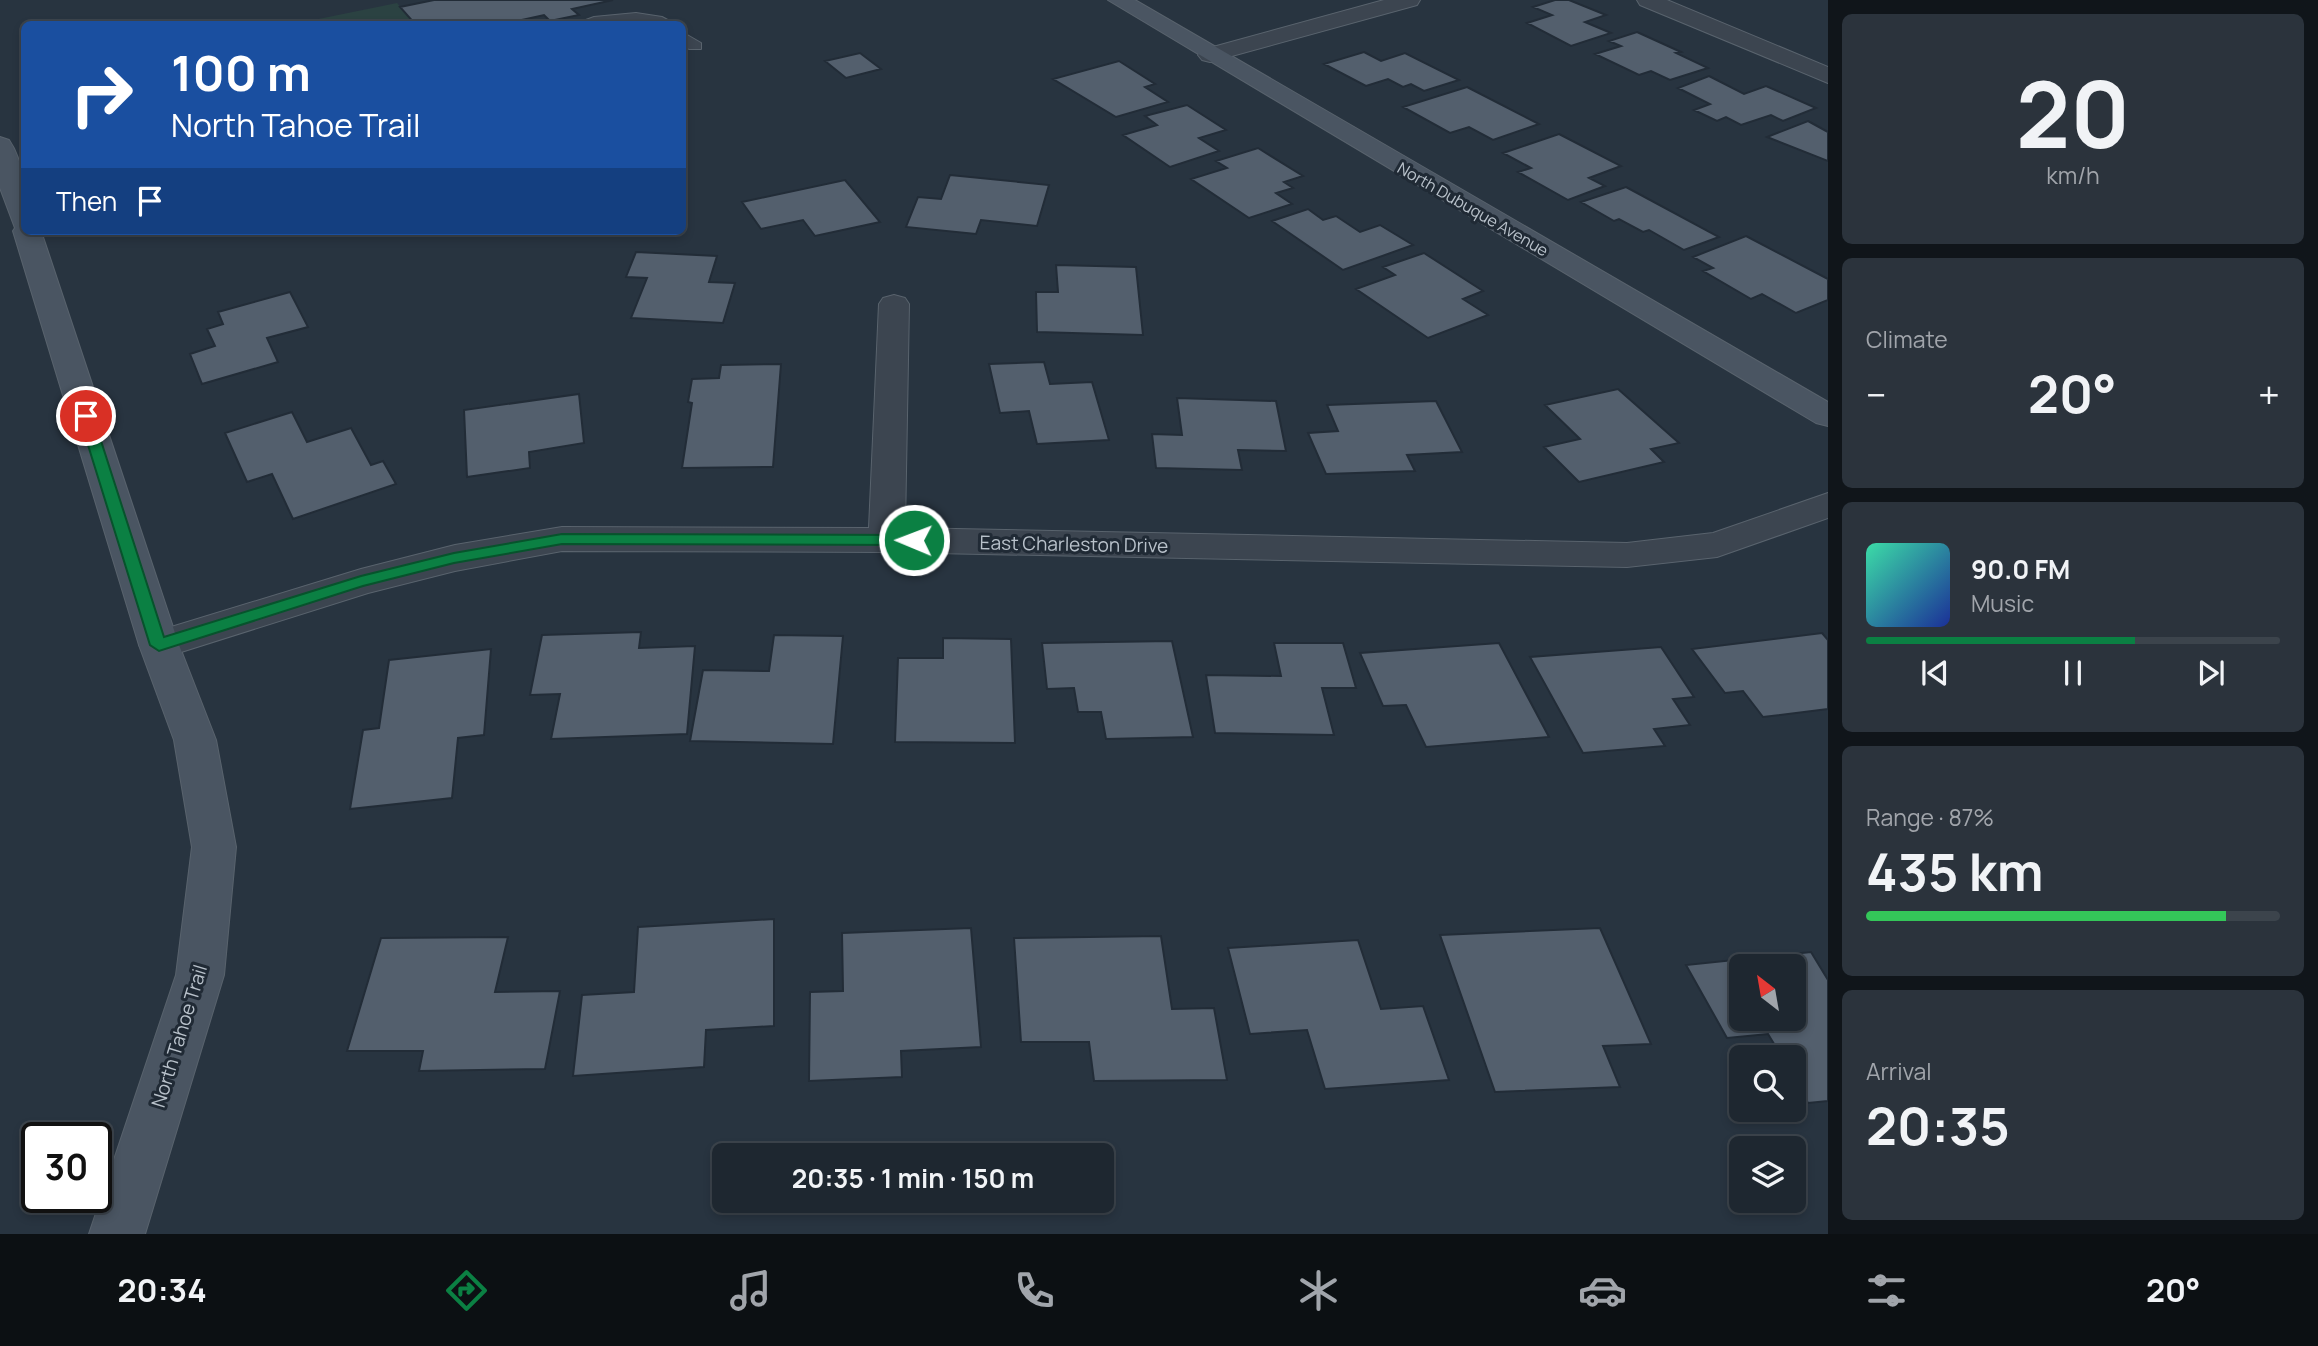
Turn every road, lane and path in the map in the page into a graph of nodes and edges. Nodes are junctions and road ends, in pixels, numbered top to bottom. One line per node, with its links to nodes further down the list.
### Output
1 (1119, 0): 6 (street, North Dubuque Avenue)
2 (1409, 0): 6 (street)
3 (1648, 0): 7 (street)
4 (600, 21): 5 (lane)
5 (658, 21)
6 (1210, 55): 12 (street, North Dubuque Avenue)
7 (1828, 76)
8 (0, 145): 9 (street)
9 (21, 212)
10 (28, 235): 15 (street, North Tahoe Trail)
11 (894, 304): 14 (street)
12 (1828, 416)
13 (1828, 505): 14 (street, East Charleston Drive)
14 (887, 540): 15 (street, East Charleston Drive)
15 (159, 645): 16 (street, North Tahoe Trail)
16 (117, 1234)

